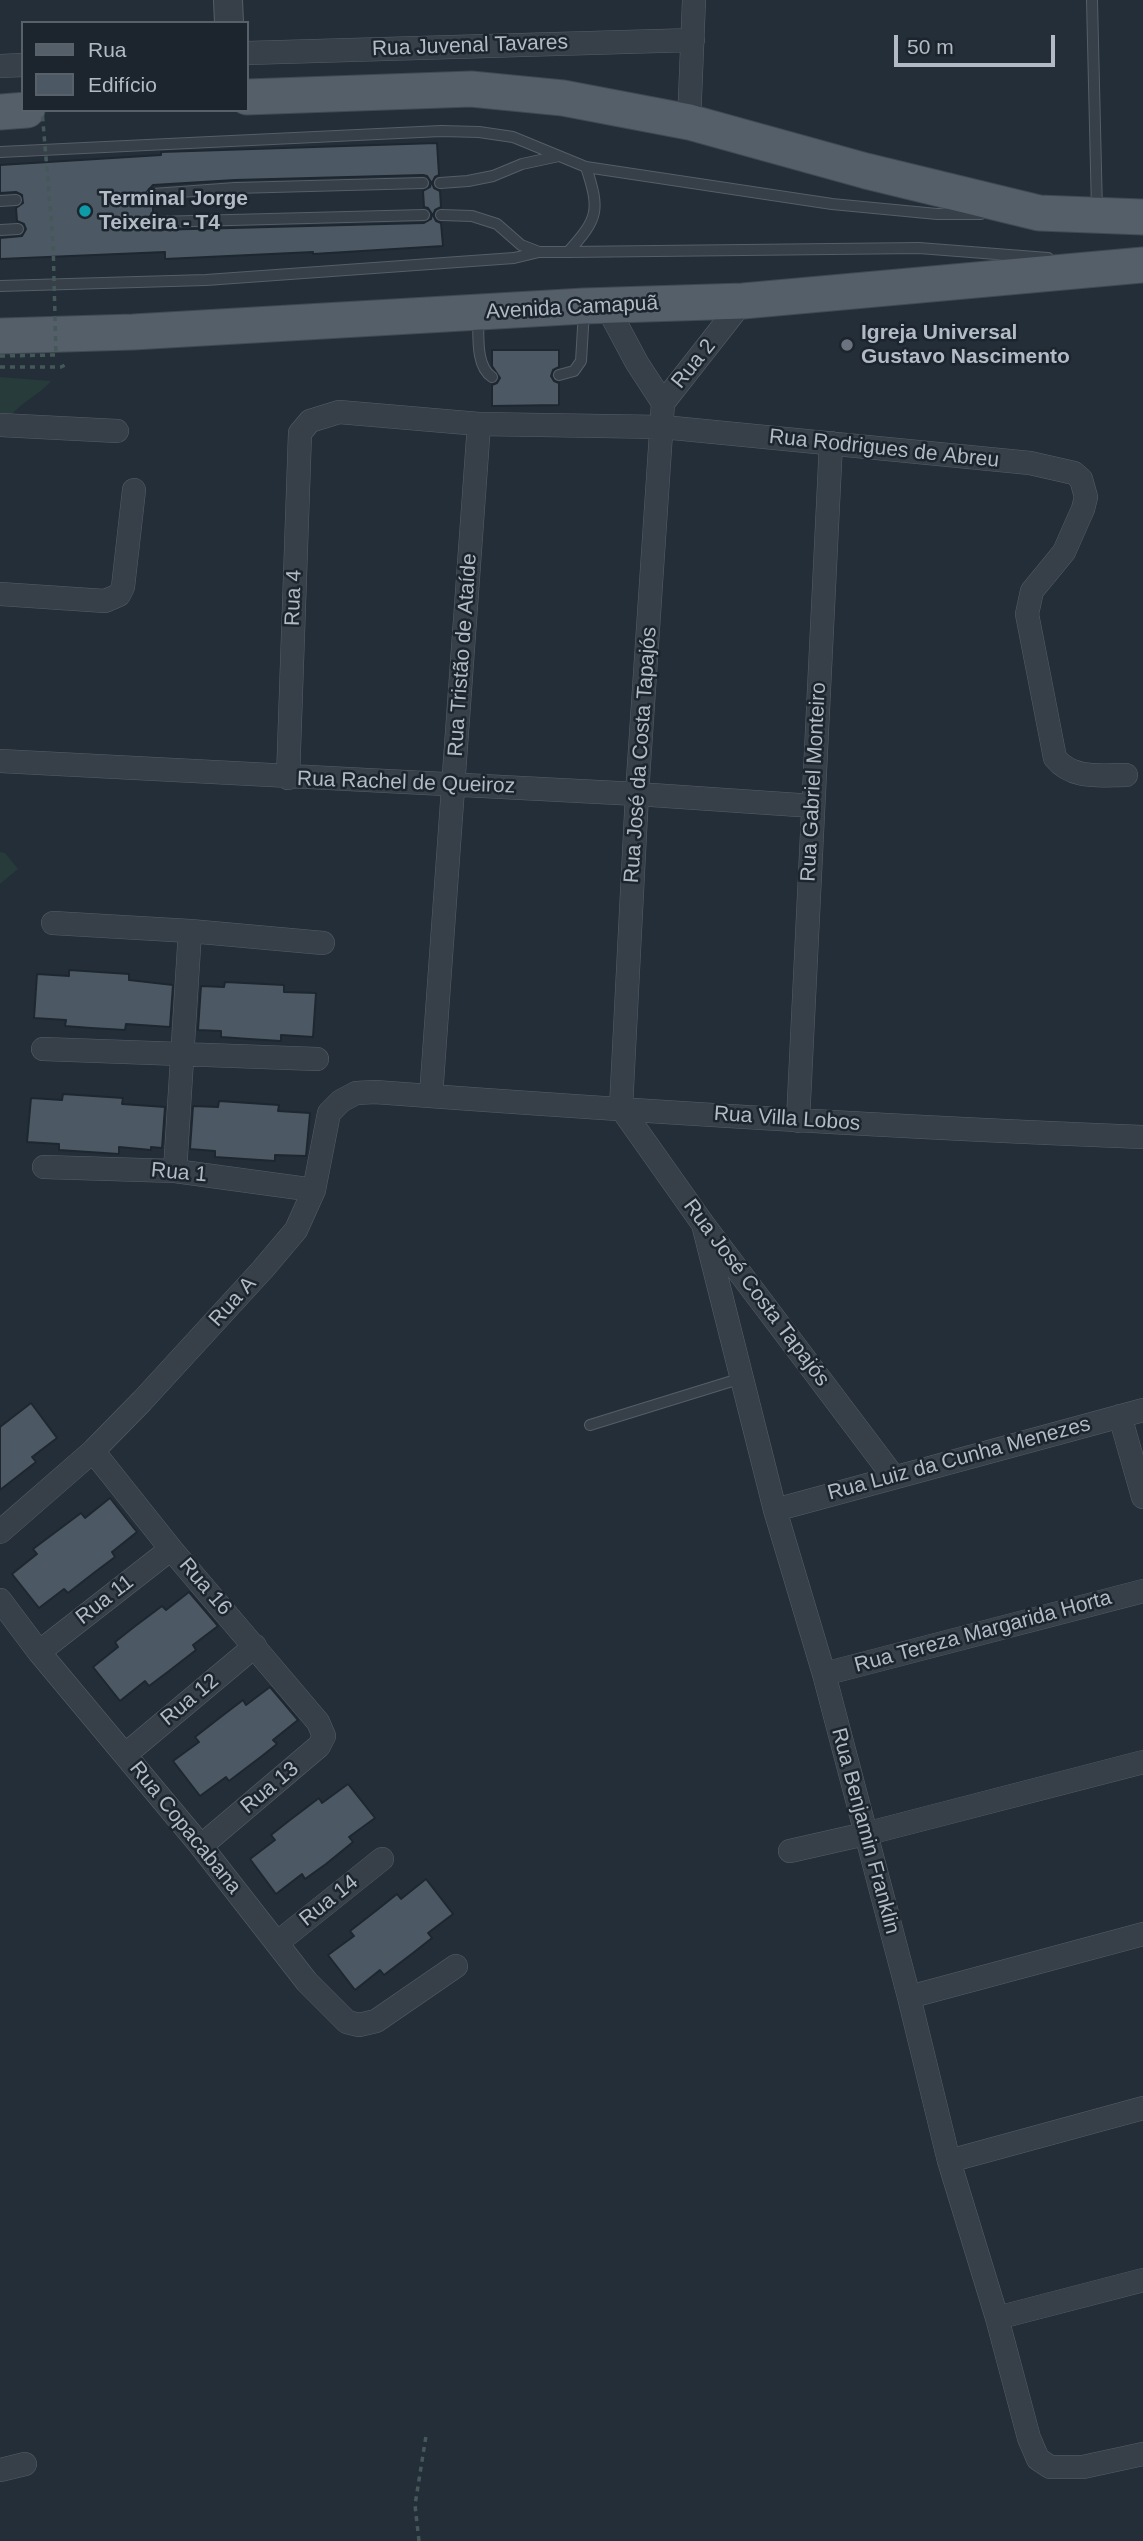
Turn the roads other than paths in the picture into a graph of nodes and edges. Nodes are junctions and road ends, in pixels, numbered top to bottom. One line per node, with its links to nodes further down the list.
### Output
1 (228, 0): 4 (street)
2 (694, 0): 5 (street)
3 (1092, 0): 24 (lane)
4 (229, 21)
5 (693, 40): 6 (street, Rua Juvenal Tavares); 12 (street)
6 (248, 53)
7 (21, 65): 8 (street)
8 (0, 66)
9 (248, 97): 12 (main road)
10 (21, 110): 11 (main road)
11 (0, 112)
12 (689, 122): 21 (main road)
13 (0, 152): 14 (lane)
14 (559, 156): 15 (lane); 17 (lane)
15 (586, 167): 21 (lane); 30 (lane)
16 (423, 183): 18 (lane)
17 (439, 183)
18 (153, 194)
19 (16, 200): 20 (lane)
20 (0, 201)
21 (1039, 213): 24 (main road)
22 (424, 215): 26 (lane)
23 (441, 215): 29 (lane)
24 (1097, 215): 25 (main road)
25 (1143, 217)
26 (154, 222)
27 (18, 229): 28 (lane)
28 (0, 230)
29 (539, 252): 30 (lane); 34 (lane)
30 (568, 252): 31 (lane)
31 (1057, 259)
32 (1071, 260): 33 (lane)
33 (1141, 265): 35 (main road, Avenida Camapuã)
34 (0, 286)
35 (743, 301): 36 (main road, Avenida Camapuã); 41 (street, Rua 2)
36 (595, 306): 37 (main road, Avenida Camapuã); 39 (lane); 41 (street, Rua 2)
37 (477, 313): 38 (main road, Avenida Camapuã); 40 (lane)
38 (0, 336)
39 (559, 375)
40 (492, 377)
41 (663, 403): 45 (street, Rua José da Costa Tapajós)
42 (310, 421): 43 (street, Rua Rodrigues de Abreu); 52 (street, Rua 4)
43 (479, 424): 45 (street, Rua Rodrigues de Abreu); 53 (street, Rua Tristão de Ataíde)
44 (0, 425): 46 (street)
45 (663, 427): 47 (street, Rua Rodrigues de Abreu); 54 (street, Rua José da Costa Tapajós)
46 (117, 431)
47 (831, 443): 51 (street, Rua Rodrigues de Abreu); 55 (street, Rua Gabriel Monteiro)
48 (134, 490): 49 (street)
49 (0, 594)
50 (0, 761): 52 (street, Rua Rachel de Queiroz)
51 (1126, 775)
52 (288, 778): 53 (street, Rua Rachel de Queiroz)
53 (455, 784): 54 (street, Rua Rachel de Queiroz); 62 (street, Rua Tristão de Ataíde)
54 (637, 794): 55 (street, Rua Rachel de Queiroz); 63 (street, Rua José da Costa Tapajós)
55 (813, 806): 64 (street, Rua Gabriel Monteiro)
56 (53, 923): 57 (street)
57 (190, 931): 58 (street); 60 (street)
58 (323, 943)
59 (43, 1049): 60 (street)
60 (183, 1055): 61 (street); 67 (street)
61 (317, 1059)
62 (431, 1096): 63 (street, Rua Villa Lobos); 68 (street, Rua A)
63 (621, 1108): 64 (street, Rua Villa Lobos); 69 (street, Rua José Costa Tapajós)
64 (798, 1121): 65 (street, Rua Villa Lobos)
65 (1143, 1137)
66 (44, 1167): 67 (street, Rua 1)
67 (176, 1171): 68 (street, Rua 1)
68 (314, 1190): 74 (street, Rua A)
69 (703, 1224): 70 (street, Rua Benjamin Franklin); 75 (street, Rua José Costa Tapajós)
70 (742, 1378): 73 (lane); 77 (street, Rua Benjamin Franklin)
71 (1143, 1410): 72 (street, Rua Luiz da Cunha Menezes)
72 (1120, 1416): 75 (street, Rua Luiz da Cunha Menezes); 76 (street)
73 (590, 1425)
74 (93, 1451): 78 (street, Rua A); 79 (street, Rua 16)
75 (893, 1476): 77 (street, Rua Luiz da Cunha Menezes)
76 (1143, 1497)
77 (775, 1510): 84 (street, Rua Benjamin Franklin)
78 (0, 1532)
79 (171, 1549): 82 (street, Rua 16); 83 (street, Rua 11)
80 (1143, 1591): 84 (street, Rua Tereza Margarida Horta)
81 (0, 1600): 83 (street, Rua Copacabana)
82 (255, 1646): 85 (street, Rua 16); 86 (street, Rua 12)
83 (39, 1652): 86 (street, Rua Copacabana)
84 (824, 1674): 88 (street, Rua Benjamin Franklin)
85 (318, 1723): 89 (street, Rua 13)
86 (126, 1754): 89 (street, Rua Copacabana)
87 (1143, 1762): 88 (street)
88 (865, 1834): 90 (street); 95 (street, Rua Benjamin Franklin)
89 (201, 1846): 93 (street, Rua Copacabana)
90 (790, 1851)
91 (382, 1859): 93 (street, Rua 14)
92 (1143, 1934): 95 (street)
93 (277, 1943): 94 (street, Rua Copacabana)
94 (456, 1966)
95 (909, 1997): 97 (street, Rua Benjamin Franklin)
96 (1143, 2108): 97 (street)
97 (949, 2161): 99 (street, Rua Benjamin Franklin)
98 (1143, 2280): 99 (street)
99 (997, 2318): 100 (street, Rua Benjamin Franklin)
100 (1143, 2454)
101 (25, 2464): 102 (street)
102 (0, 2470)

